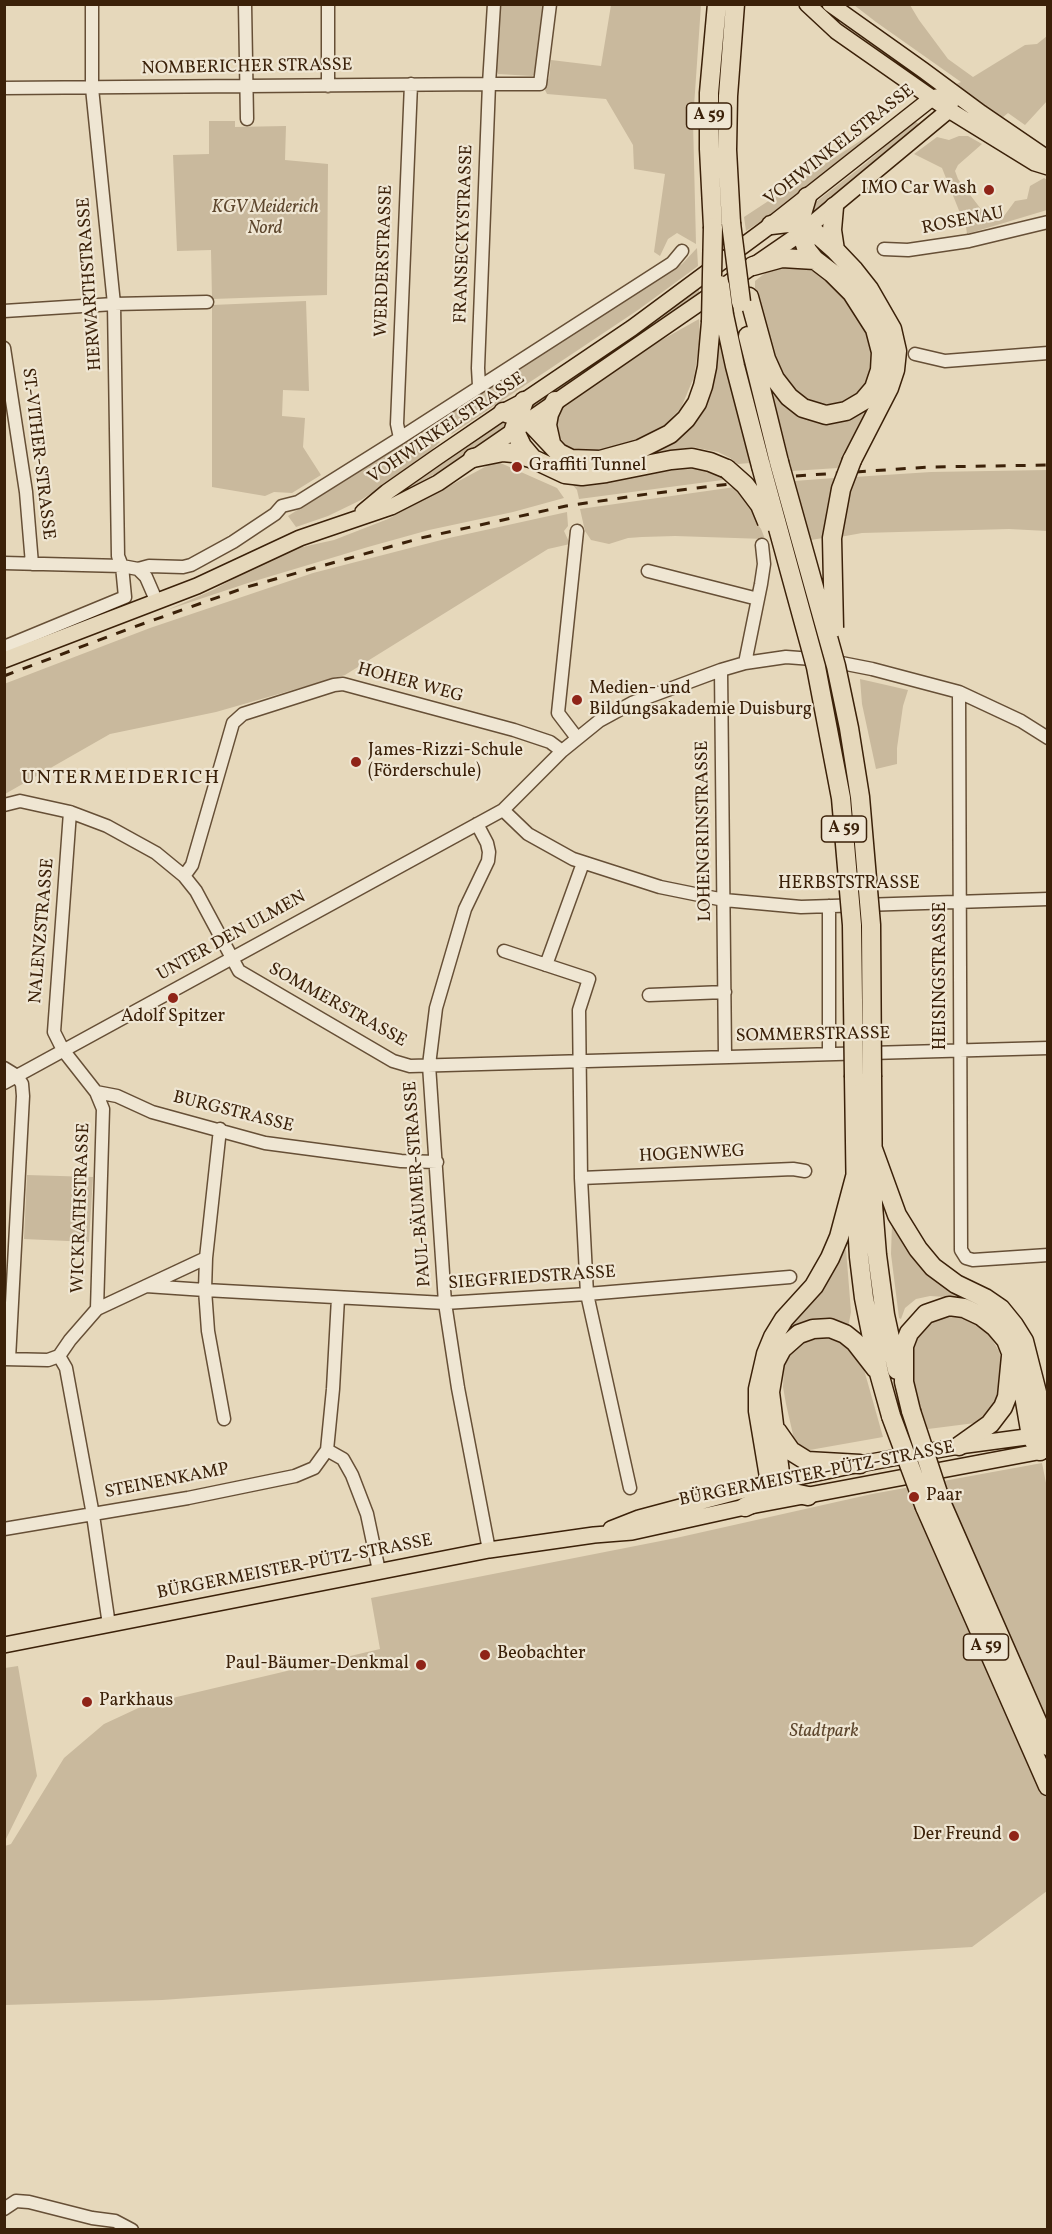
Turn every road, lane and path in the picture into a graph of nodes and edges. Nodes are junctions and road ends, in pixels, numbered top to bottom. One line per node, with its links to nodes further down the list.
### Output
1 (92, 4): 15 (street, HERWARTHSTRASSE)
2 (245, 4): 12 (street)
3 (328, 4): 13 (street)
4 (494, 4): 11 (street, FRANSECKYSTRASSE)
5 (550, 4): 11 (street, NOMBERICHER STRASSE)
6 (717, 4): 25 (highway, A 59)
7 (735, 4): 25 (highway, A 59)
8 (807, 4): 17 (main road)
9 (830, 4): 16 (main road)
10 (411, 84): 11 (street, NOMBERICHER STRASSE); 13 (street, NOMBERICHER STRASSE); 44 (street, WERDERSTRASSE)
11 (489, 84): 41 (street, FRANSECKYSTRASSE)
12 (247, 86): 13 (street, NOMBERICHER STRASSE); 15 (street, NOMBERICHER STRASSE); 19 (street)
13 (328, 86)
14 (4, 88): 15 (street, NOMBERICHER STRASSE)
15 (92, 88): 35 (street, HERWARTHSTRASSE)
16 (953, 93): 17 (main road, VOHWINKELSTRASSE); 18 (main road); 20 (main road)
17 (932, 98): 18 (main road); 22 (main road, VOHWINKELSTRASSE)
18 (949, 110): 21 (main road); 23 (main road, VOHWINKELSTRASSE)
19 (247, 119)
20 (1047, 161)
21 (1047, 167)
22 (807, 197): 26 (main road, VOHWINKELSTRASSE); 27 (highway)
23 (834, 207): 27 (main road, VOHWINKELSTRASSE); 30 (highway)
24 (1047, 222): 28 (street, ROSENAU)
25 (722, 225): 33 (highway, A 59, bridge); 37 (highway, bridge)
26 (771, 225): 27 (highway); 43 (main road, VOHWINKELSTRASSE)
27 (804, 228): 30 (highway); 31 (highway); 32 (main road, VOHWINKELSTRASSE)
28 (884, 249)
29 (682, 250): 41 (street, VOHWINKELSTRASSE)
30 (835, 250): 62 (highway, bridge)
31 (815, 260): 32 (highway); 33 (highway)
32 (753, 267): 42 (main road, VOHWINKELSTRASSE)
33 (745, 299): 62 (highway, A 59, bridge)
34 (207, 302): 35 (street)
35 (114, 304): 36 (street); 53 (street, HERWARTHSTRASSE)
36 (4, 311)
37 (718, 319): 45 (highway); 56 (highway, A 59, bridge)
38 (4, 348): 52 (street, ST.-VITHER-STRASSE)
39 (1047, 353): 40 (street)
40 (915, 354)
41 (479, 386): 44 (street, VOHWINKELSTRASSE)
42 (555, 401): 43 (main road, VOHWINKELSTRASSE); 45 (highway)
43 (517, 415): 45 (highway); 46 (main road, VOHWINKELSTRASSE); 47 (highway); 48 (main road, VOHWINKELSTRASSE)
44 (400, 438): 54 (street, VOHWINKELSTRASSE)
45 (551, 445)
46 (473, 458): 47 (highway); 48 (main road, VOHWINKELSTRASSE)
47 (533, 459): 56 (highway, bridge)
48 (356, 519): 58 (main road, VOHWINKELSTRASSE)
49 (577, 531): 65 (street)
50 (762, 545): 57 (street)
51 (4, 563): 52 (street, VOHWINKELSTRASSE)
52 (32, 564): 53 (street, VOHWINKELSTRASSE)
53 (122, 566): 54 (street, VOHWINKELSTRASSE); 59 (street, HERWARTHSTRASSE)
54 (138, 569): 58 (street)
55 (648, 571): 57 (street)
56 (795, 586): 92 (highway, A 59, bridge)
57 (758, 599): 61 (street)
58 (156, 600): 60 (main road, VOHWINKELSTRASSE)
59 (4, 647)
60 (4, 660)
61 (746, 663): 63 (street, UNTER DEN ULMEN); 64 (street, UNTER DEN ULMEN)
62 (836, 666): 92 (highway, A 59, bridge)
63 (721, 670): 65 (street, UNTER DEN ULMEN); 75 (street, LOHENGRINSTRASSE)
64 (959, 692): 66 (street, UNTER DEN ULMEN); 76 (street, HEISINGSTRASSE)
65 (577, 738): 67 (street, UNTER DEN ULMEN)
66 (1047, 738)
67 (562, 751): 69 (street, UNTER DEN ULMEN); 73 (street, HOHER WEG)
68 (4, 805): 70 (street, SOMMERSTRASSE)
69 (503, 810): 71 (street, UNTER DEN ULMEN); 72 (street, HERBSTSTRASSE)
70 (70, 812): 73 (street, SOMMERSTRASSE); 84 (street, NALENZSTRASSE)
71 (477, 824): 79 (street, UNTER DEN ULMEN); 89 (street, PAUL-BÄUMER-STRASSE)
72 (583, 863): 75 (street, HERBSTSTRASSE); 80 (street)
73 (184, 876): 79 (street, SOMMERSTRASSE)
74 (1047, 899): 76 (street, HERBSTSTRASSE)
75 (724, 900): 77 (street, HERBSTSTRASSE); 81 (street, LOHENGRINSTRASSE)
76 (960, 902): 77 (street, HERBSTSTRASSE); 85 (street, HEISINGSTRASSE)
77 (829, 906): 86 (street)
78 (504, 951): 80 (street)
79 (231, 958): 84 (street, UNTER DEN ULMEN); 89 (street, SOMMERSTRASSE)
80 (546, 965): 88 (street)
81 (725, 992): 82 (street); 87 (street, LOHENGRINSTRASSE)
82 (649, 995)
83 (1047, 1048): 85 (street, SOMMERSTRASSE)
84 (63, 1050): 91 (street, UNTER DEN ULMEN); 94 (street, WICKRATHSTRASSE)
85 (961, 1050): 86 (street, SOMMERSTRASSE); 101 (street, HEISINGSTRASSE)
86 (829, 1053): 87 (street, SOMMERSTRASSE)
87 (725, 1056): 88 (street, SOMMERSTRASSE)
88 (580, 1060): 89 (street, SOMMERSTRASSE); 100 (street)
89 (429, 1065): 97 (street, PAUL-BÄUMER-STRASSE)
90 (4, 1068): 91 (street)
91 (17, 1076): 93 (street, UNTER DEN ULMEN); 112 (street)
92 (863, 1077): 96 (highway, A 59); 99 (highway, A 59)
93 (4, 1083)
94 (96, 1092): 95 (street, BURGSTRASSE); 109 (street, WICKRATHSTRASSE)
95 (220, 1129): 97 (street, BURGSTRASSE); 102 (street)
96 (873, 1149): 114 (highway, A 59); 117 (highway)
97 (436, 1162): 108 (street, PAUL-BÄUMER-STRASSE)
98 (805, 1171): 100 (street, HOGENWEG)
99 (855, 1177): 113 (highway, A 59); 121 (highway)
100 (581, 1178): 106 (street)
101 (1047, 1255)
102 (206, 1258): 104 (street); 105 (street)
103 (790, 1277): 106 (street, SIEGFRIEDSTRASSE)
104 (145, 1286): 105 (street, SIEGFRIEDSTRASSE); 109 (street)
105 (205, 1290): 107 (street, SIEGFRIEDSTRASSE); 115 (street)
106 (587, 1294): 108 (street, SIEGFRIEDSTRASSE); 122 (street)
107 (338, 1298): 108 (street, SIEGFRIEDSTRASSE); 119 (street)
108 (445, 1303): 128 (street, PAUL-BÄUMER-STRASSE)
109 (97, 1309): 111 (street)
110 (1011, 1354): 114 (highway); 117 (highway); 118 (highway)
111 (59, 1356): 112 (street); 125 (street)
112 (7, 1359)
113 (879, 1373): 116 (highway); 133 (highway, A 59, bridge)
114 (904, 1382): 132 (highway, A 59, bridge)
115 (224, 1419)
116 (772, 1424): 120 (highway); 121 (highway)
117 (1043, 1435): 118 (main road, BÜRGERMEISTER-PÜTZ-STRASSE); 123 (main road, BÜRGERMEISTER-PÜTZ-STRASSE)
118 (959, 1446): 120 (main road, BÜRGERMEISTER-PÜTZ-STRASSE)
119 (327, 1450): 125 (street, STEINENKAMP); 129 (street)
120 (860, 1464): 121 (main road, BÜRGERMEISTER-PÜTZ-STRASSE)
121 (777, 1484): 123 (highway); 124 (highway); 127 (main road, BÜRGERMEISTER-PÜTZ-STRASSE)
122 (630, 1488)
123 (808, 1496): 124 (main road, BÜRGERMEISTER-PÜTZ-STRASSE)
124 (745, 1508): 127 (main road, BÜRGERMEISTER-PÜTZ-STRASSE)
125 (93, 1515): 126 (street, STEINENKAMP); 130 (street)
126 (4, 1529)
127 (594, 1535): 128 (main road, BÜRGERMEISTER-PÜTZ-STRASSE)
128 (489, 1550): 129 (main road, BÜRGERMEISTER-PÜTZ-STRASSE)
129 (379, 1571): 130 (main road, BÜRGERMEISTER-PÜTZ-STRASSE)
130 (109, 1625): 131 (main road, BÜRGERMEISTER-PÜTZ-STRASSE)
131 (4, 1645)
132 (1047, 1746)
133 (1047, 1786)
134 (4, 2209): 135 (street)
135 (132, 2229)

